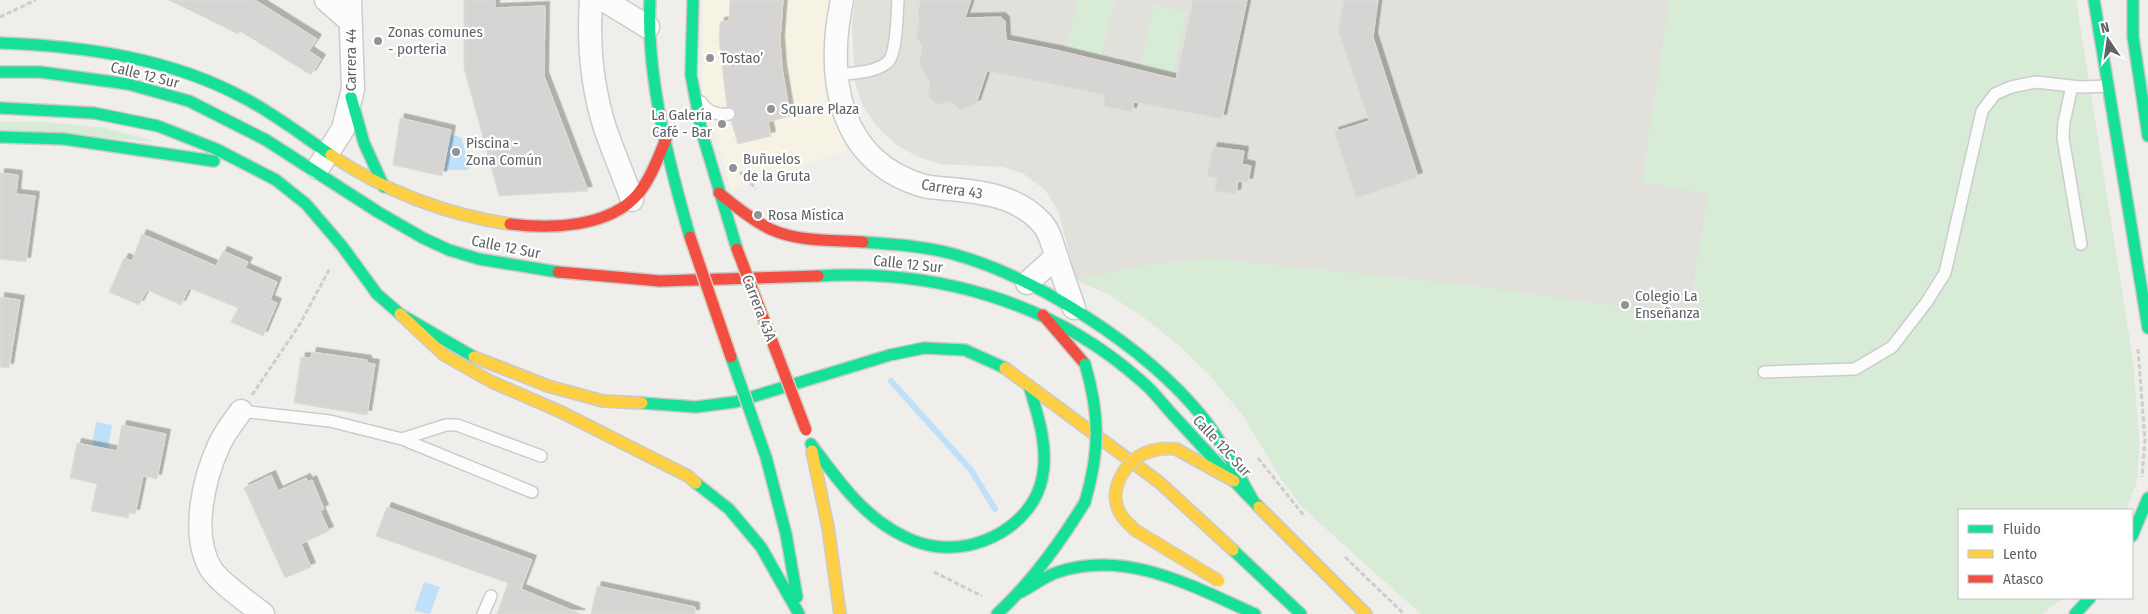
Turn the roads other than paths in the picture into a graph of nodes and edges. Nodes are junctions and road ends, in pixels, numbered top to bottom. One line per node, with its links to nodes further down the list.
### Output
1 (326, 0): 10 (street)
2 (592, 0): 29 (street)
3 (604, 0): 11 (street)
4 (650, 0): 11 (street)
5 (693, 0): 17 (street, Carrera 43A)
6 (842, 0): 14 (street, Carrera 43)
7 (898, 0): 14 (lane)
8 (2094, 0): 16 (street)
9 (2133, 0): 21 (street)
10 (350, 10): 18 (street, Carrera 44)
11 (648, 27): 23 (street)
12 (0, 43): 24 (street, Calle 12 Sur)
13 (0, 72): 26 (street, Calle 12 Sur)
14 (835, 75): 33 (street, Carrera 43)
15 (2072, 86): 16 (lane); 32 (lane); 39 (lane)
16 (2108, 86): 38 (street)
17 (695, 94): 20 (lane); 28 (street, Carrera 43A)
18 (351, 97): 24 (street, Carrera 44); 27 (street)
19 (0, 108): 25 (street)
20 (730, 114)
21 (2148, 136)
22 (0, 138): 25 (street)
23 (666, 139): 29 (street, Calle 12 Sur); 57 (street, bridge)
24 (329, 152): 26 (street, Carrera 44); 27 (street, Calle 12 Sur)
25 (260, 171): 36 (street)
26 (316, 171): 30 (street, Calle 12 Sur)
27 (384, 187): 31 (street, Calle 12 Sur)
28 (719, 193): 34 (street); 43 (street, Carrera 43A, bridge)
29 (632, 200): 31 (street, Calle 12 Sur)
30 (378, 212): 31 (street); 37 (street, Calle 12 Sur)
31 (452, 212)
32 (2081, 244)
33 (1056, 257): 34 (street); 35 (street, Carrera 43)
34 (1027, 283): 35 (street)
35 (1074, 308): 48 (street)
36 (400, 314): 40 (street); 57 (street)
37 (1043, 315): 45 (street, Calle 12C Sur); 51 (street, bridge)
38 (2148, 328)
39 (1764, 372)
40 (1029, 386): 43 (street); 62 (street)
41 (241, 411): 42 (lane); 55 (street)
42 (402, 440): 44 (lane); 46 (lane)
43 (810, 444): 58 (street, Carrera 43A)
44 (541, 456)
45 (1234, 481): 48 (street, Calle 12C Sur); 50 (street, bridge)
46 (532, 492)
47 (2148, 498): 49 (street)
48 (1254, 502): 63 (street, Calle 12C Sur)
49 (2133, 534)
50 (1222, 583)
51 (1021, 592): 59 (street); 60 (street)
52 (1240, 595): 61 (street)
53 (491, 596): 56 (lane)
54 (2089, 599): 64 (street)
55 (263, 614)
56 (483, 614)
57 (799, 614)
58 (840, 614)
59 (997, 614)
60 (1255, 614)
61 (1269, 614)
62 (1301, 614)
63 (1366, 614)
64 (2075, 614)

